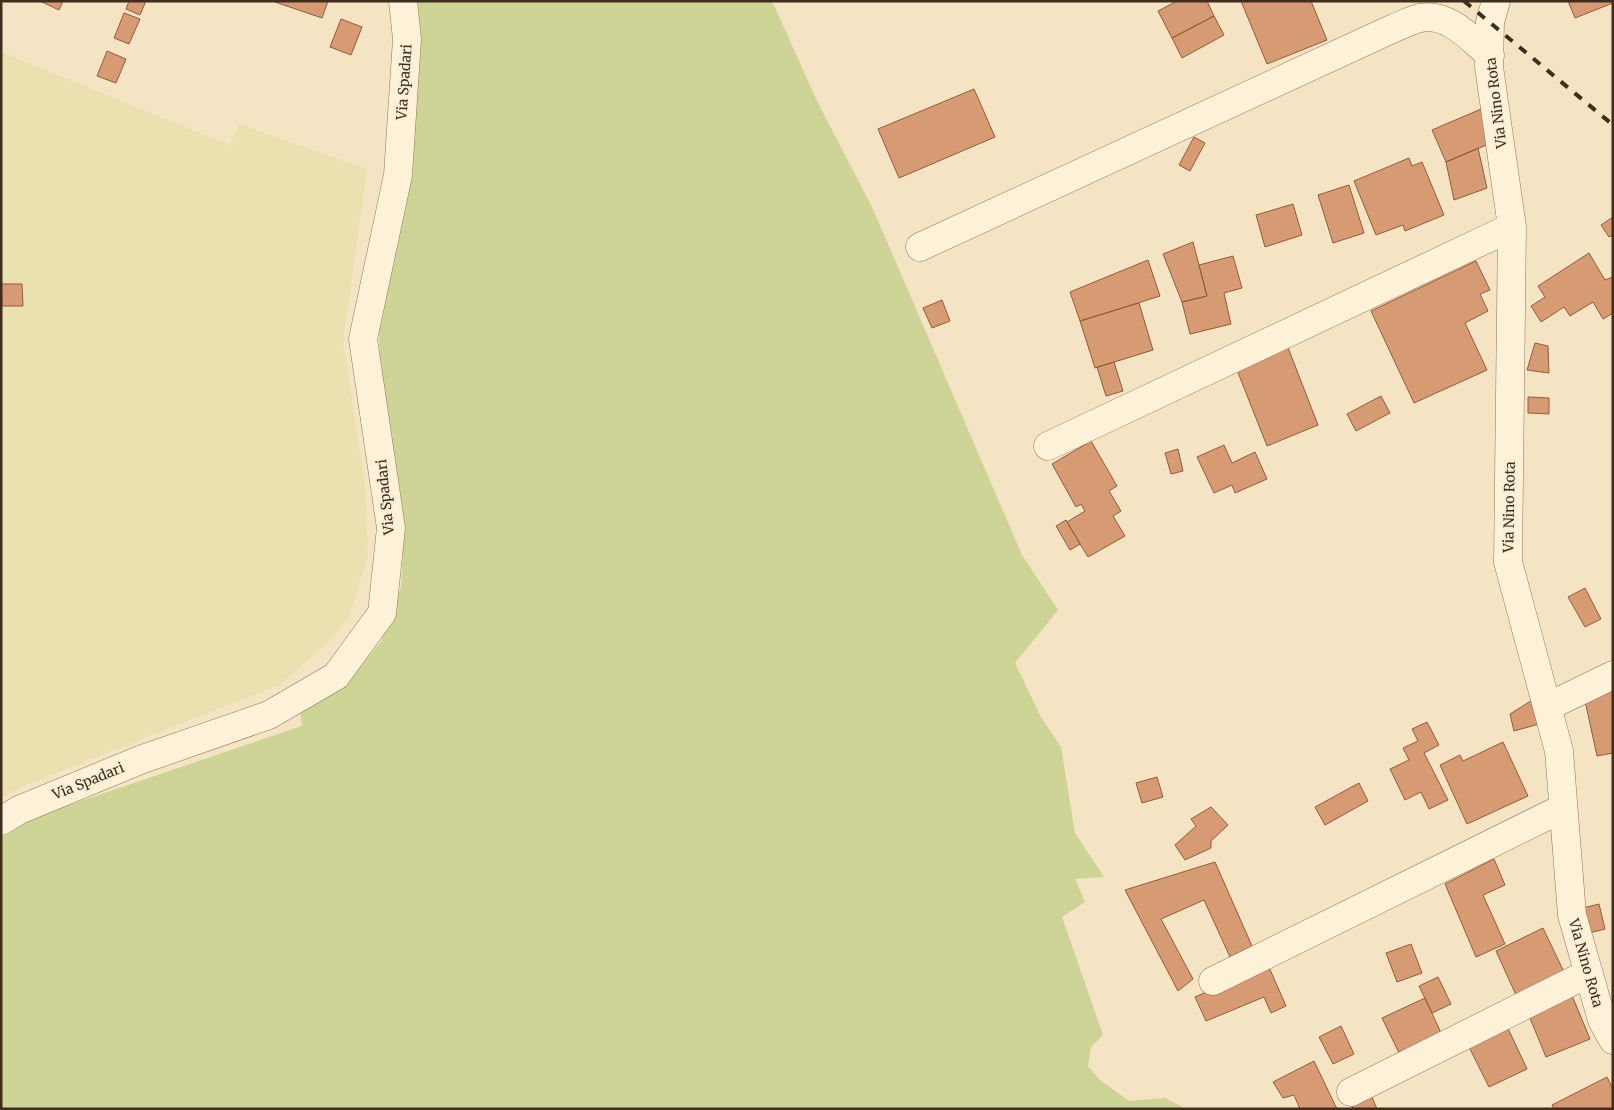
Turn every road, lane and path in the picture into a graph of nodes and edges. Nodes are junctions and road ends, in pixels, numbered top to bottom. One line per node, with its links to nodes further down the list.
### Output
1 (404, 1): 10 (street, Via Spadari)
2 (1493, 12): 3 (street, Via Nino Rota)
3 (1490, 55): 4 (street, Via Nino Rota); 5 (street)
4 (1512, 227): 6 (street); 8 (street, Via Nino Rota)
5 (920, 247)
6 (1048, 446)
7 (1613, 676): 8 (street)
8 (1547, 707): 9 (street, Via Nino Rota)
9 (1563, 808): 11 (street, Via Nino Rota); 12 (street)
10 (1, 821)
11 (1589, 973): 13 (street, Via Nino Rota); 14 (street)
12 (1213, 981)
13 (1613, 1040)
14 (1351, 1092)

